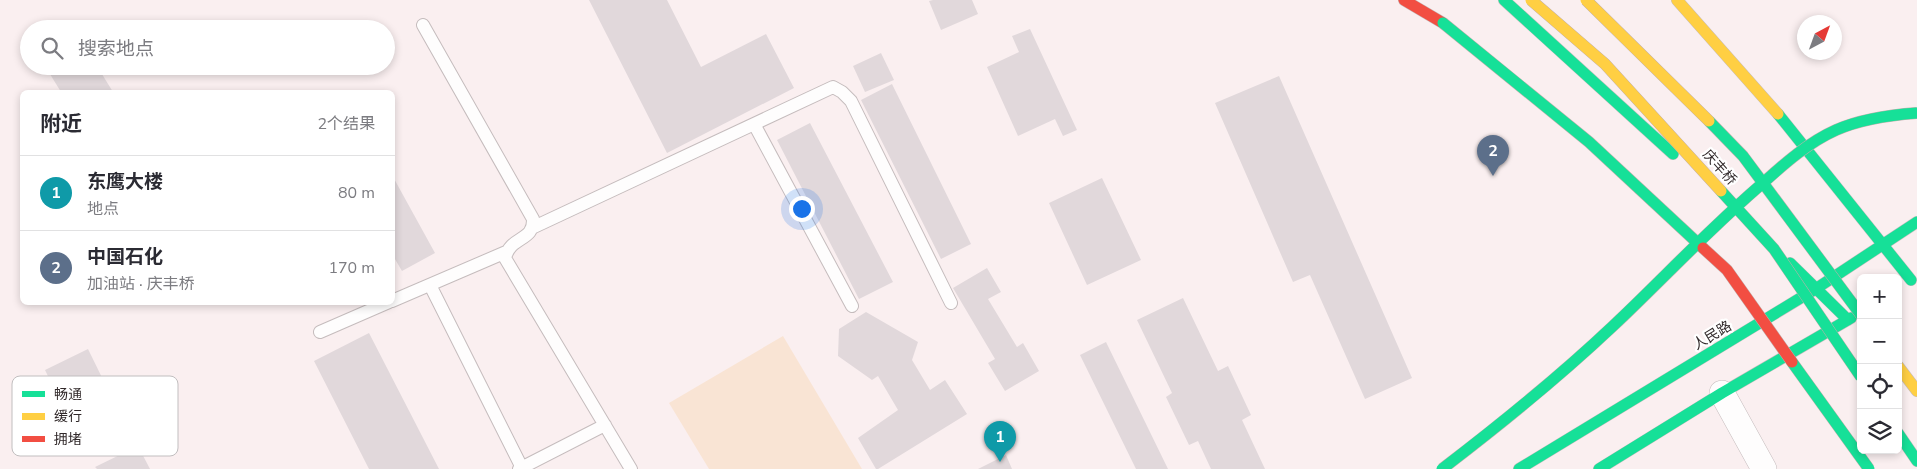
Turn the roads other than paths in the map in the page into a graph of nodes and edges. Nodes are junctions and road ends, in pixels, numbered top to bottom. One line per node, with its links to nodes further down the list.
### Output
1 (1404, 0): 38 (main road, bridge)
2 (1504, 0): 16 (main road)
3 (1531, 0): 25 (main road, 庆丰桥, bridge)
4 (1586, 0): 21 (main road, 庆丰桥, bridge)
5 (1678, 0): 11 (main road)
6 (423, 25): 10 (lane)
7 (1917, 112): 34 (main road, bridge)
8 (754, 124): 10 (lane); 18 (lane); 20 (lane)
9 (1917, 222): 11 (main road, 人民路)
10 (534, 228): 12 (lane)
11 (1883, 244): 13 (main road); 16 (main road, 人民路)
12 (506, 252): 14 (lane); 29 (lane)
13 (1914, 278): 15 (main road)
14 (430, 285): 17 (lane); 32 (lane)
15 (1902, 286)
16 (1817, 288): 23 (main road); 35 (main road, 人民路)
17 (395, 300)
18 (951, 303)
19 (384, 305): 24 (lane)
20 (852, 306)
21 (1857, 308)
22 (1857, 315): 23 (main road)
23 (1848, 320): 28 (main road)
24 (320, 332)
25 (1857, 371)
26 (1902, 371): 27 (main road)
27 (1917, 391)
28 (1722, 393): 36 (main road); 37 (street)
29 (605, 425): 32 (lane); 33 (lane)
30 (1902, 439): 31 (main road)
31 (1917, 461)
32 (521, 468)
33 (631, 469)
34 (1442, 469)
35 (1519, 469)
36 (1599, 469)
37 (1764, 469)
38 (1869, 469)

